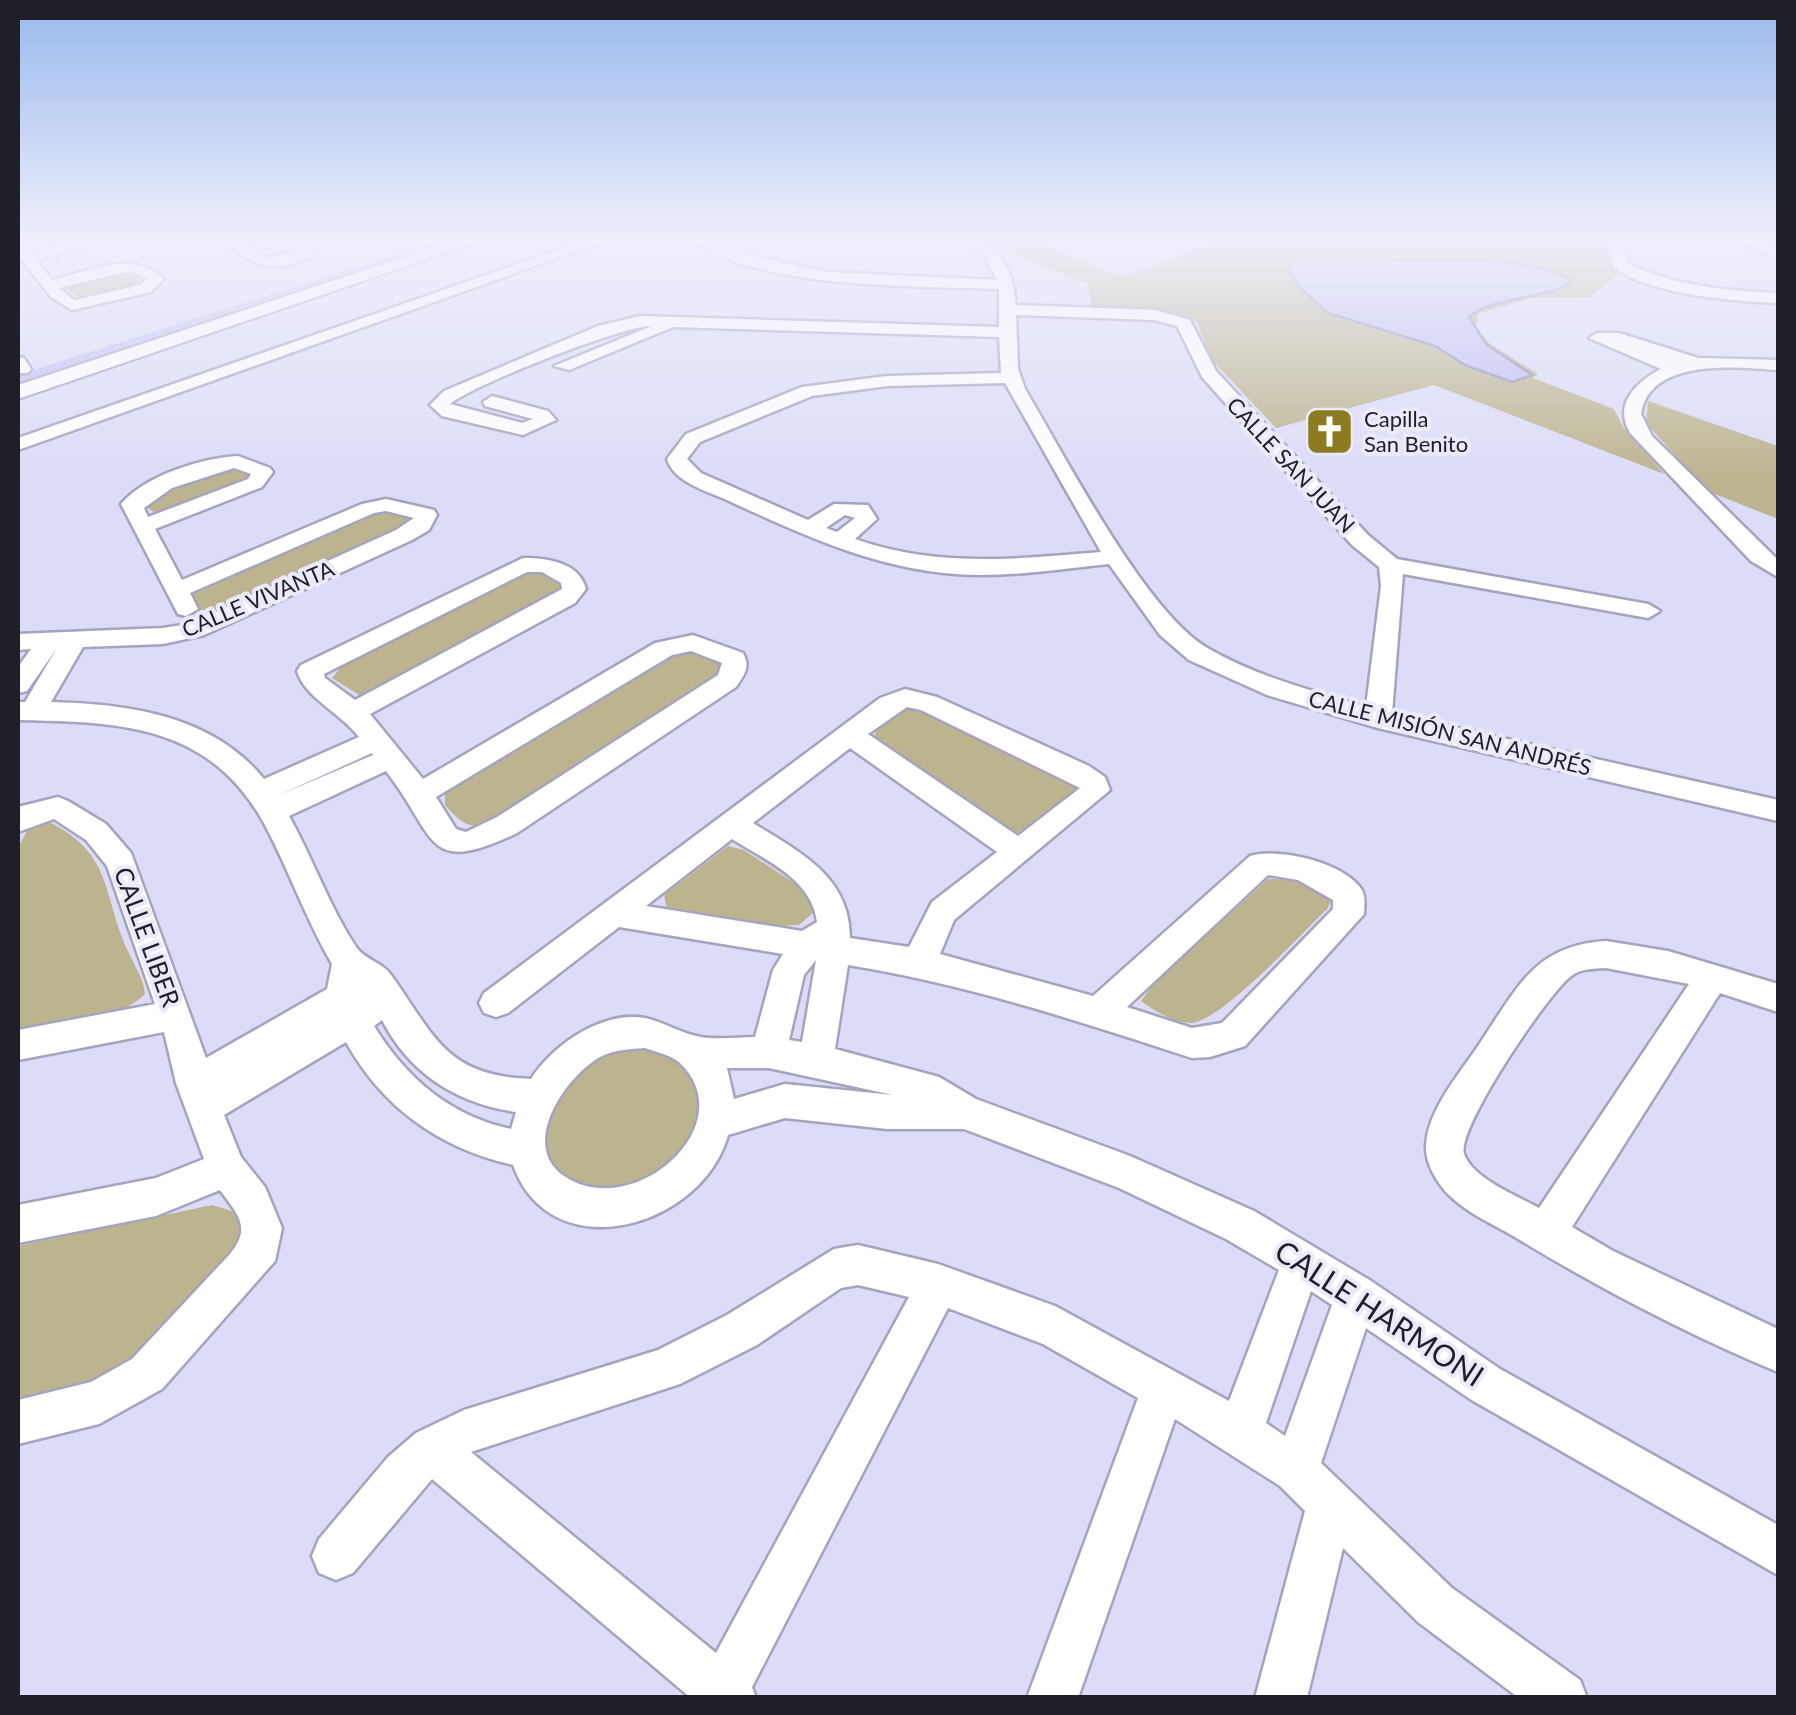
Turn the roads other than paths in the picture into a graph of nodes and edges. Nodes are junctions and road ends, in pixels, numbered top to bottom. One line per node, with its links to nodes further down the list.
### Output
1 (169, 320): 11 (main road)
2 (234, 320): 13 (main road)
3 (372, 320): 16 (street)
4 (1008, 320): 7 (street, CALLE MISIÓN SAN ANDRÉS)
5 (1179, 320): 21 (street, CALLE SAN JUAN)
6 (678, 321): 7 (street); 14 (street); 15 (street)
7 (1007, 332): 12 (street, CALLE MISIÓN SAN ANDRÉS)
8 (1694, 362): 9 (street); 10 (street); 10 (street)
9 (1778, 365)
10 (1672, 366): 22 (street)
11 (19, 367)
12 (1010, 378): 18 (street); 20 (street, CALLE MISIÓN SAN ANDRÉS)
13 (18, 392)
14 (492, 402): 15 (street); 15 (street)
15 (468, 416)
16 (18, 444)
17 (144, 526): 17 (street); 23 (street)
18 (811, 528): 19 (street); 19 (street)
19 (839, 541): 20 (street)
20 (1116, 557): 31 (street, CALLE MISIÓN SAN ANDRÉS)
21 (1390, 564): 24 (street); 31 (street)
22 (1778, 570)
23 (178, 590): 25 (street); 25 (street, CALLE VIVANTA)
24 (1648, 611)
25 (195, 630): 26 (street, CALLE VIVANTA)
26 (62, 640): 27 (street, CALLE VIVANTA); 28 (street); 29 (street)
27 (18, 642)
28 (18, 685)
29 (25, 711): 35 (street)
30 (354, 712): 30 (street); 33 (street)
31 (1378, 719): 36 (street, CALLE MISIÓN SAN ANDRÉS)
32 (850, 735): 38 (street); 39 (street); 39 (street)
33 (384, 749): 34 (street); 35 (street)
34 (420, 794): 34 (street)
35 (265, 803): 44 (street)
36 (1778, 811)
37 (18, 821): 48 (street, CALLE LIBER)
38 (733, 825): 40 (street); 41 (street)
39 (1018, 851): 42 (street)
40 (616, 914): 41 (street); 46 (street)
41 (824, 940): 42 (street); 50 (street); 52 (street)
42 (921, 963): 47 (street)
43 (1710, 978): 45 (street); 60 (street); 60 (street)
44 (361, 992): 53 (street); 54 (street); 57 (street)
45 (1778, 998)
46 (496, 1003)
47 (1098, 1014): 47 (street)
48 (176, 1015): 49 (street); 53 (street, CALLE LIBER)
49 (18, 1045)
50 (769, 1052): 51 (street, CALLE HARMONI); 52 (street, CALLE HARMONI)
51 (696, 1053): 54 (street); 56 (street)
52 (816, 1060): 55 (street, CALLE HARMONI)
53 (199, 1096): 58 (street, CALLE LIBER)
54 (538, 1096): 57 (street)
55 (964, 1112): 56 (street, CALLE HARMONI); 61 (street, CALLE HARMONI)
56 (717, 1121): 57 (street)
57 (528, 1150)
58 (227, 1168): 59 (street); 66 (street, CALLE LIBER)
59 (18, 1224)
60 (1545, 1234): 64 (street)
61 (1302, 1261): 63 (street, CALLE HARMONI); 67 (street)
62 (938, 1284): 65 (street); 68 (street); 73 (street)
63 (1356, 1296): 69 (street); 71 (street, CALLE HARMONI)
64 (1778, 1351)
65 (1164, 1388): 67 (street); 74 (street)
66 (18, 1422)
67 (1240, 1432): 69 (street)
68 (432, 1449): 72 (street); 73 (street)
69 (1296, 1470): 70 (street)
70 (1330, 1505): 75 (street); 76 (street)
71 (1778, 1551)
72 (336, 1556)
73 (727, 1694)
74 (1052, 1698)
75 (1282, 1698)
76 (1562, 1698)

